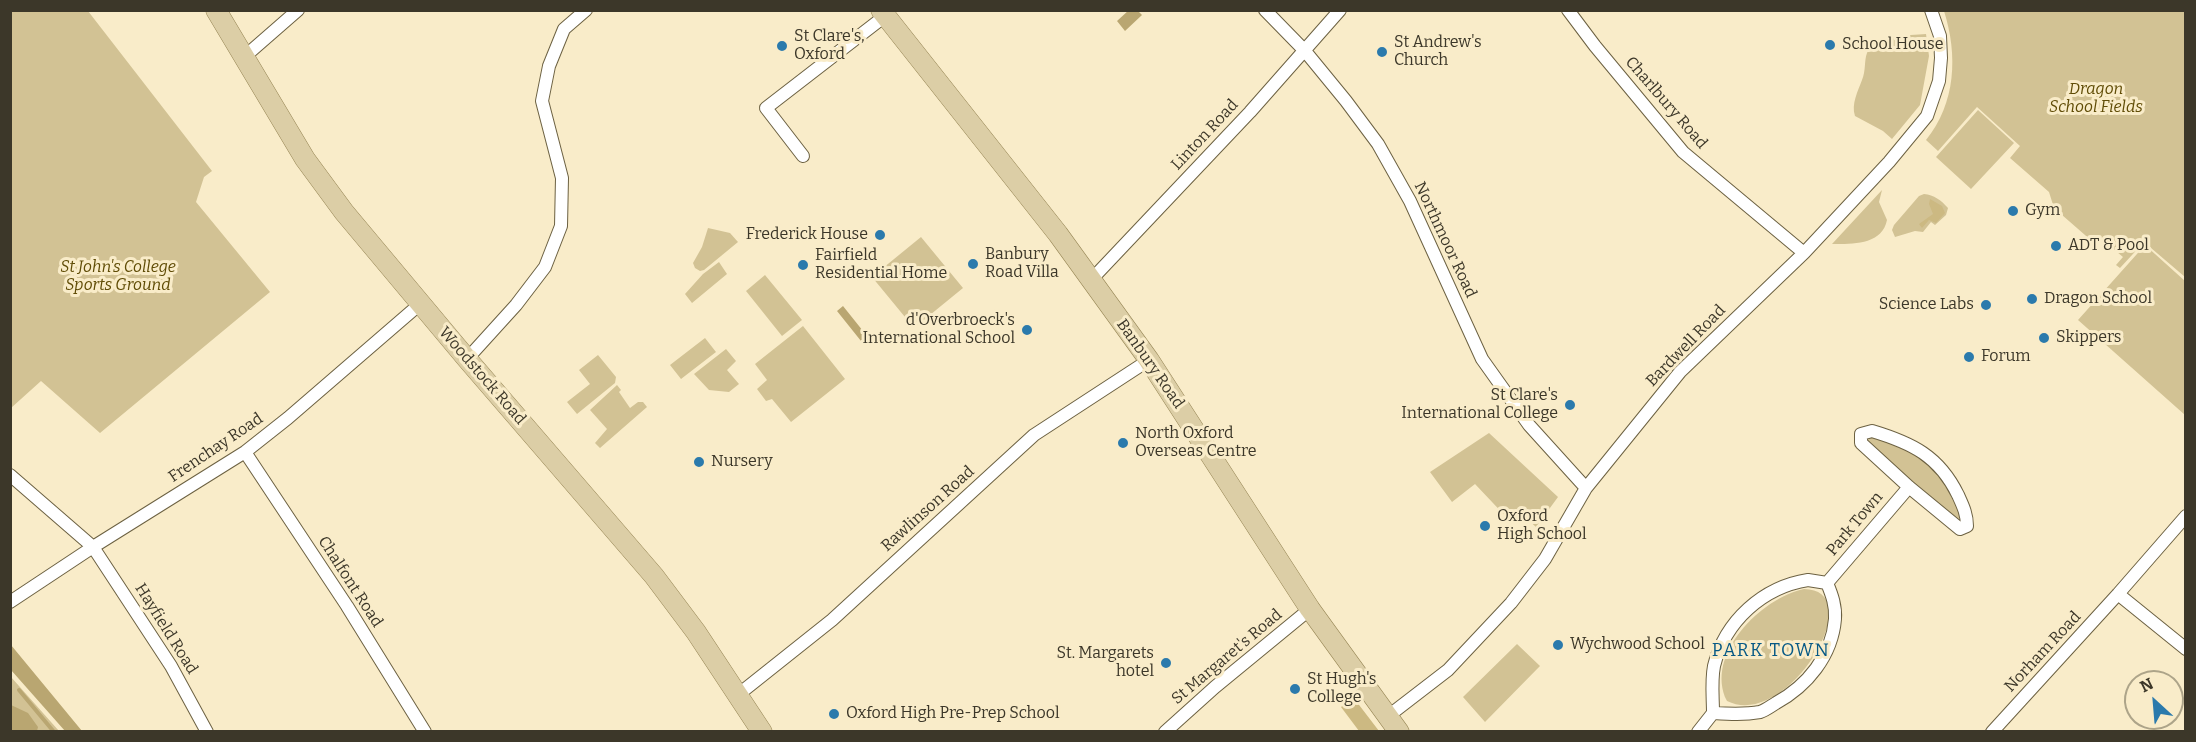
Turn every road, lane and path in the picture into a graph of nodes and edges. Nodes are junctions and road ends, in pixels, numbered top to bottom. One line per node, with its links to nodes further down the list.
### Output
1 (216, 10): 10 (main road, Woodstock Road)
2 (298, 10): 10 (street)
3 (586, 10): 15 (street)
4 (1265, 10): 9 (street, Northmoor Road)
5 (1340, 10): 9 (street, Linton Road)
6 (1568, 10): 12 (street, Charlbury Road)
7 (1931, 10): 12 (street, Bardwell Road)
8 (883, 13): 11 (street); 13 (main road, Banbury Road)
9 (1305, 51): 13 (street, Linton Road); 20 (street, Northmoor Road)
10 (243, 58): 14 (main road, Woodstock Road)
11 (803, 156)
12 (1804, 253): 20 (street, Bardwell Road)
13 (1090, 280): 16 (main road, Banbury Road)
14 (420, 304): 15 (main road, Woodstock Road); 17 (street, Frenchay Road)
15 (467, 359): 28 (main road, Woodstock Road)
16 (1149, 360): 26 (main road, Banbury Road); 28 (street, Rawlinson Road)
17 (245, 452): 22 (street, Frenchay Road); 32 (street, Chalfont Road)
18 (10, 475): 22 (street, Hayfield Road)
19 (1909, 487): 19 (street); 23 (street, Park Town)
20 (1586, 488): 30 (street, Bardwell Road)
21 (2186, 516): 24 (street, Norham Road)
22 (93, 547): 25 (street, Frenchay Road); 31 (street, Hayfield Road)
23 (1827, 583): 29 (street); 29 (street)
24 (2118, 594): 27 (street); 36 (street, Norham Road)
25 (12, 599)
26 (1310, 609): 30 (main road, Banbury Road); 34 (street, St Margaret's Road)
27 (2186, 649)
28 (739, 694): 33 (main road, Woodstock Road)
29 (1713, 713): 35 (street)
30 (1393, 724)
31 (207, 732)
32 (425, 732)
33 (762, 732)
34 (1165, 732)
35 (1698, 732)
36 (1992, 732)

